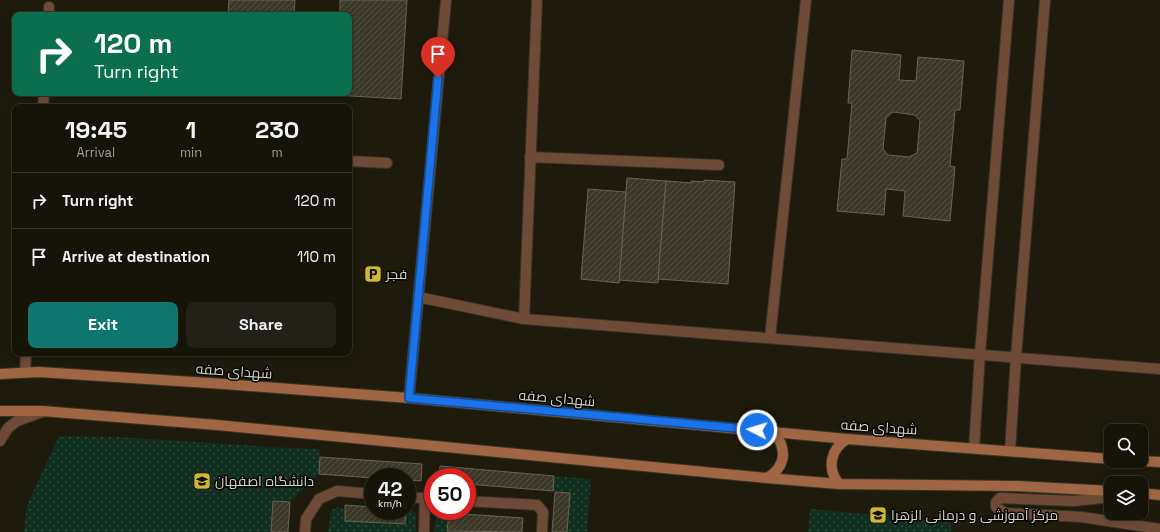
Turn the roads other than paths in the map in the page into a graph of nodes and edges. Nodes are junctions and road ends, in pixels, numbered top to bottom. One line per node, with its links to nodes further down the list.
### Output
1 (446, 0): 10 (lane)
2 (537, 0): 6 (lane)
3 (806, 0): 12 (lane)
4 (1009, 0): 13 (lane)
5 (1045, 0): 15 (lane)
6 (530, 157): 9 (lane); 11 (lane)
7 (352, 161): 8 (lane)
8 (387, 163)
9 (719, 165)
10 (418, 297): 11 (lane); 19 (lane)
11 (524, 319): 12 (lane)
12 (770, 338): 13 (lane)
13 (980, 354): 15 (lane); 25 (lane)
14 (26, 356): 17 (lane)
15 (1016, 357): 16 (lane); 26 (lane)
16 (1160, 369)
17 (25, 372): 18 (main road, شهدای صفه); 19 (main road, شهدای صفه)
18 (0, 374)
19 (409, 398): 22 (main road, شهدای صفه)
20 (0, 411): 21 (main road)
21 (42, 411): 24 (lane); 30 (main road)
22 (773, 432): 23 (main road, شهدای صفه); 30 (main road)
23 (847, 439): 25 (main road, شهدای صفه); 31 (main road)
24 (0, 442)
25 (974, 448): 26 (main road, شهدای صفه)
26 (1010, 451): 27 (main road, شهدای صفه)
27 (1104, 458)
28 (1148, 461): 29 (main road)
29 (1160, 462)
30 (767, 478): 31 (main road)
31 (839, 484): 32 (main road)
32 (1104, 491)
33 (364, 493): 40 (lane)
34 (1148, 494): 35 (main road)
35 (1160, 495)
36 (1104, 498): 39 (lane)
37 (476, 502): 42 (lane)
38 (426, 520): 41 (lane)
39 (1160, 529)
40 (305, 532)
41 (424, 532)
42 (542, 532)

